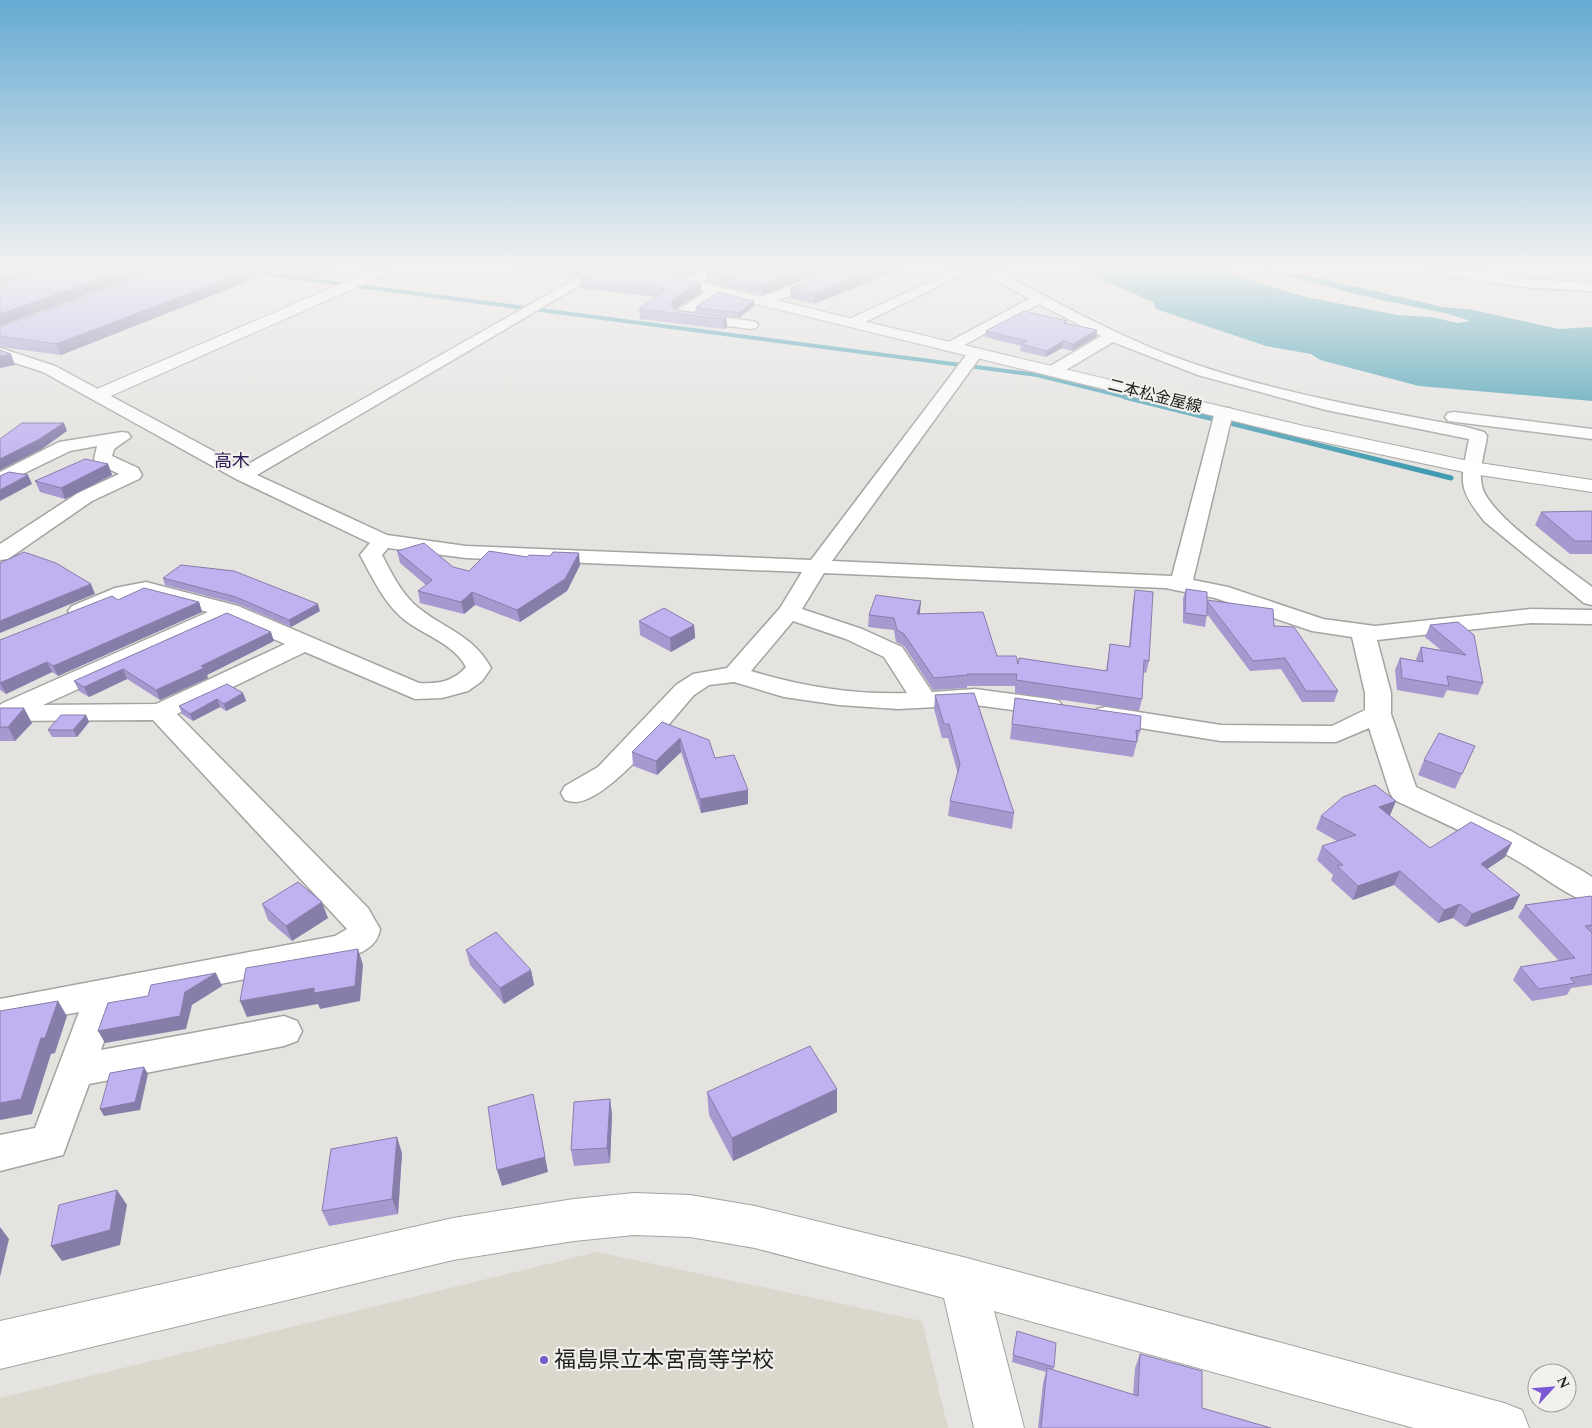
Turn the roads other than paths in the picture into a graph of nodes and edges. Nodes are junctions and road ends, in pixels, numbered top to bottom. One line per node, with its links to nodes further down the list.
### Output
1 (232, 337): 14 (main road)
2 (485, 337): 20 (street)
3 (908, 337): 8 (main road, 二本松金屋線)
4 (969, 337): 8 (street)
5 (1111, 337): 13 (street)
6 (1114, 337): 19 (street)
7 (1150, 337): 17 (street)
8 (950, 347): 10 (main road, 二本松金屋線)
9 (0, 354): 11 (street)
10 (968, 361): 13 (main road, 二本松金屋線); 25 (street)
11 (40, 366): 12 (street); 14 (street)
12 (8, 371)
13 (1052, 371): 15 (main road, 二本松金屋線)
14 (98, 396): 16 (street)
15 (1223, 417): 19 (main road, 二本松金屋線); 26 (street)
16 (162, 431): 18 (street); 20 (street)
17 (1592, 434)
18 (120, 438): 21 (street); 24 (street)
19 (1473, 468): 22 (main road, 二本松金屋線); 27 (street)
20 (243, 475): 23 (street)
21 (0, 479)
22 (1592, 486)
23 (383, 541): 25 (street); 33 (street)
24 (0, 554)
25 (817, 566): 26 (street); 29 (street)
26 (1181, 584): 32 (street)
27 (1592, 598)
28 (230, 610): 31 (street); 33 (street); 37 (street)
29 (789, 612): 34 (street); 35 (street)
30 (1592, 617): 32 (street)
31 (60, 619)
32 (1363, 632): 38 (street)
33 (306, 643): 36 (street)
34 (735, 674): 35 (street); 39 (street)
35 (924, 698): 38 (street)
36 (160, 712): 37 (street); 41 (street)
37 (1, 713)
38 (1378, 714): 40 (street)
39 (575, 793)
40 (1592, 893)
41 (103, 994): 42 (street); 44 (street)
42 (0, 1013)
43 (284, 1032): 44 (street)
44 (75, 1071): 45 (street)
45 (0, 1153)
46 (963, 1280): 47 (main road); 48 (main road); 49 (main road)
47 (0, 1344)
48 (1000, 1428)
49 (1504, 1428)

